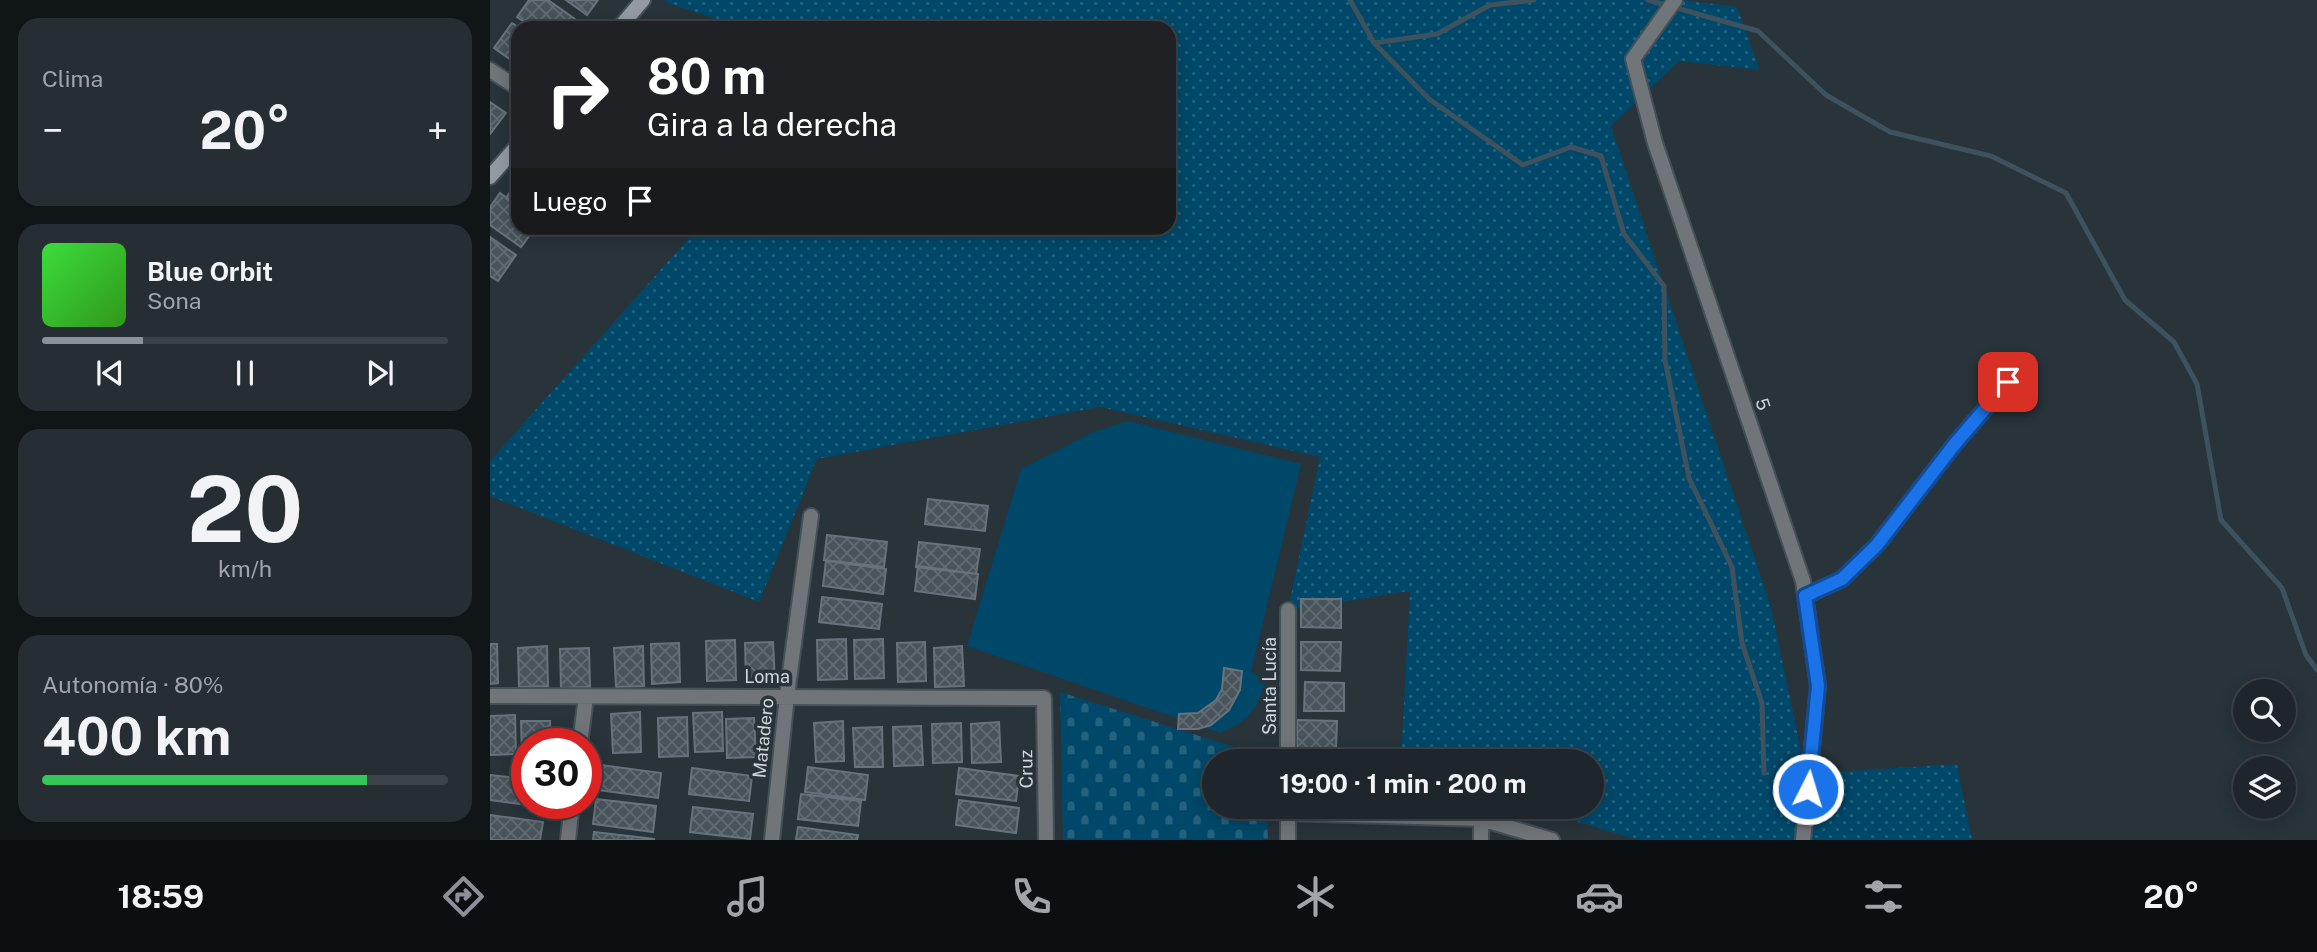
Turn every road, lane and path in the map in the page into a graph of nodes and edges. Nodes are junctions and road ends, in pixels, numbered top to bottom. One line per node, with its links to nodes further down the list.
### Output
1 (643, 0): 3 (main road)
2 (1675, 0): 10 (street, 5)
3 (625, 21)
4 (490, 69): 5 (street)
5 (511, 83)
6 (511, 153): 7 (main road)
7 (490, 177)
8 (2008, 382): 10 (street)
9 (811, 516): 13 (street, Matadero)
10 (1805, 596): 27 (street, 5)
11 (1288, 610): 17 (street, Santa Lucía)
12 (490, 695): 14 (street, Loma)
13 (787, 695): 14 (street, Loma); 15 (street, Loma); 22 (street, Matadero)
14 (586, 697): 16 (street)
15 (1044, 698): 23 (street, Cruz)
16 (582, 728)
17 (1288, 749)
18 (570, 819): 21 (street)
19 (1288, 819): 24 (street)
20 (1481, 819): 25 (street); 26 (street)
21 (568, 840)
22 (772, 840)
23 (1046, 840)
24 (1288, 840)
25 (1480, 840)
26 (1552, 840)
27 (1803, 840)

